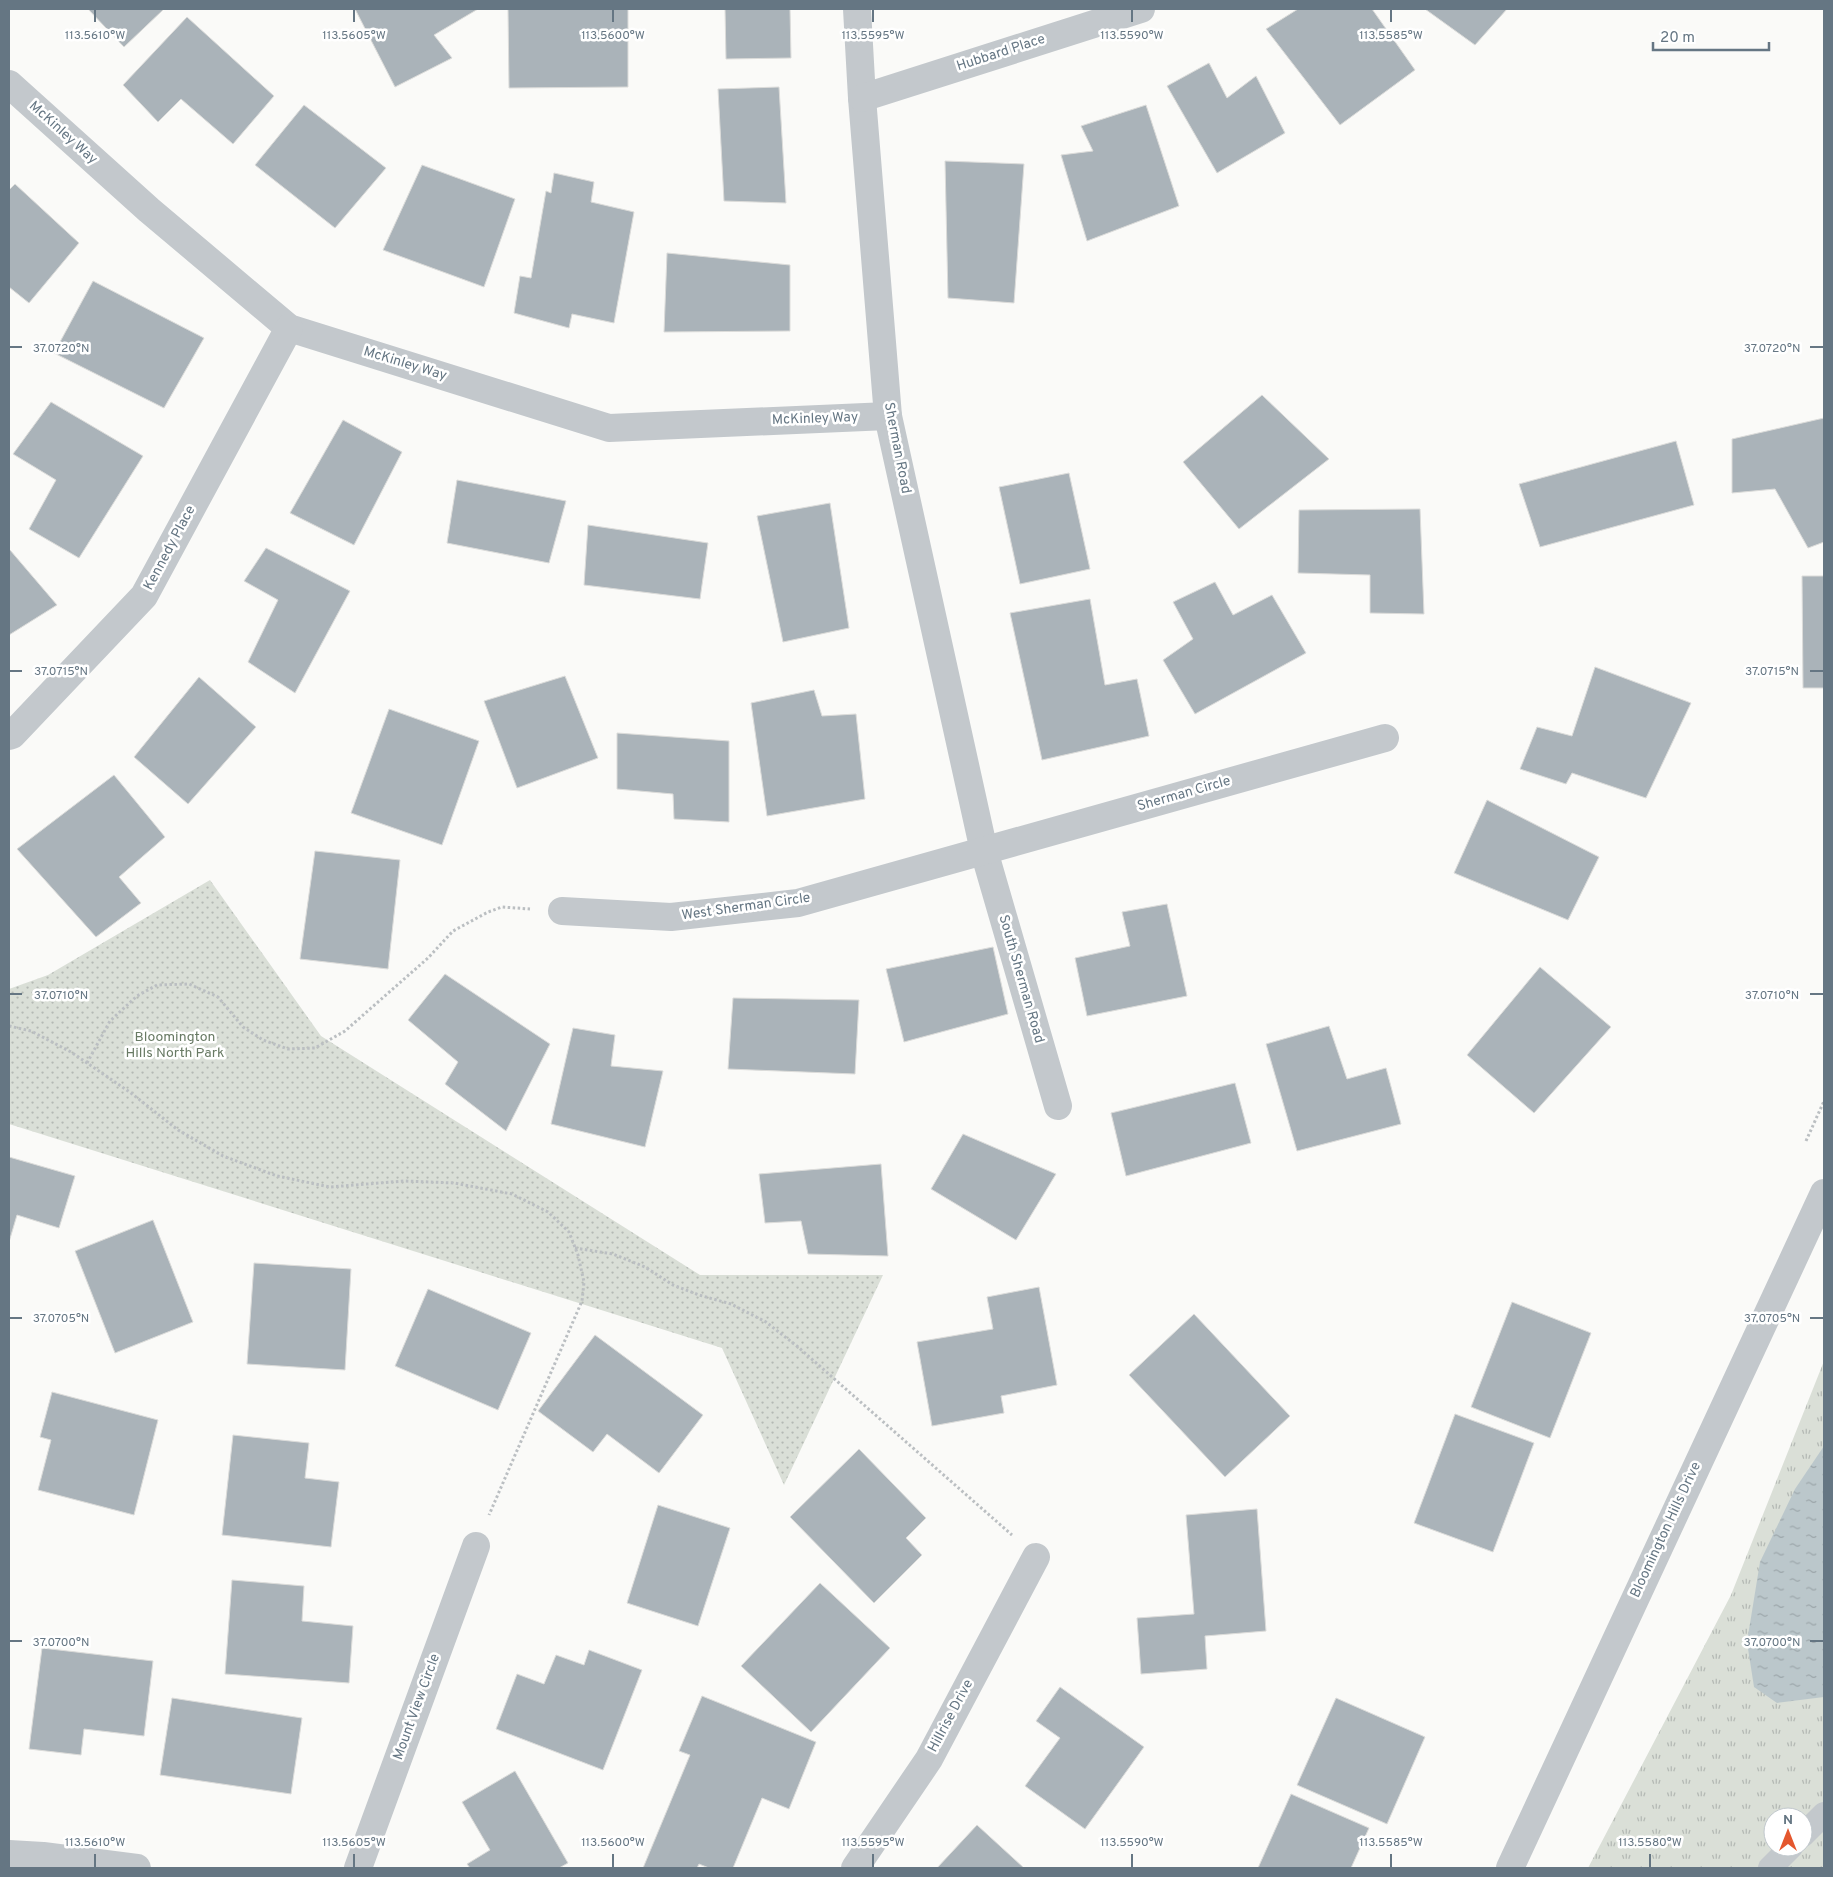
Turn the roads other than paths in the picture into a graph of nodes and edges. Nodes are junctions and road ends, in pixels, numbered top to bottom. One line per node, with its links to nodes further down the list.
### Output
1 (857, 9): 4 (street, Sherman Road)
2 (1140, 9): 4 (street, Hubbard Place)
3 (9, 84): 5 (street, McKinley Way)
4 (862, 98): 6 (street, Sherman Road)
5 (289, 328): 6 (street, McKinley Way); 7 (street, Kennedy Place)
6 (888, 416): 9 (street, Sherman Road)
7 (9, 736)
8 (1385, 738): 9 (street, Sherman Circle)
9 (984, 851): 10 (street, West Sherman Circle); 11 (street, South Sherman Road)
10 (562, 911)
11 (1058, 1106)
12 (1824, 1193): 22 (street, Bloomington Hills Drive)
13 (476, 1546): 20 (street, Mount View Circle)
14 (1036, 1557): 21 (street, Hillrise Drive)
15 (1824, 1814): 16 (lane)
16 (1813, 1825)
17 (9, 1854): 19 (street)
18 (1781, 1857): 23 (lane)
19 (137, 1868)
20 (358, 1868)
21 (855, 1868)
22 (1510, 1868)
23 (1770, 1868)

